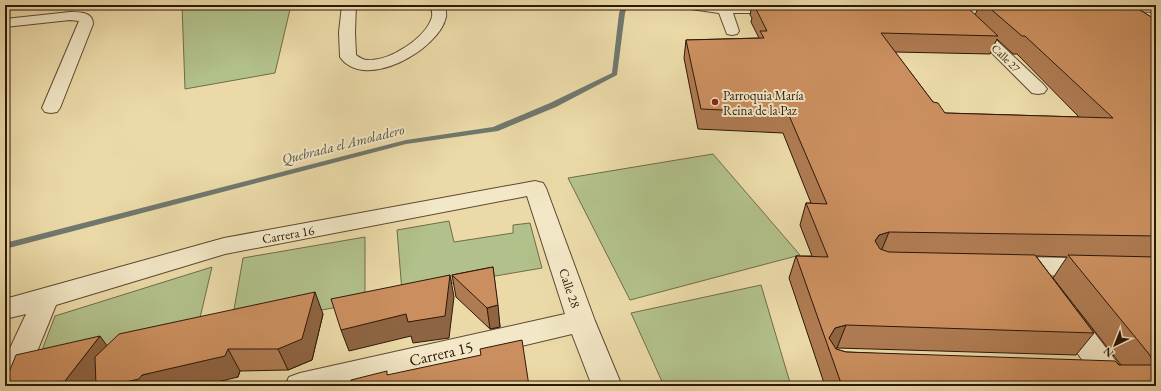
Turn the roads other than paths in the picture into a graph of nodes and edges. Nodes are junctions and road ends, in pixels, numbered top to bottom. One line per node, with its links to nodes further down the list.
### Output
1 (349, 5): 2 (street)
2 (438, 5)
3 (689, 5): 5 (street)
4 (1132, 5): 10 (street)
5 (725, 9): 6 (street); 13 (street)
6 (795, 9)
7 (926, 11): 8 (street)
8 (958, 11): 9 (street); 14 (street, Calle 27)
9 (1019, 13)
10 (1153, 14): 11 (street)
11 (1104, 15)
12 (5, 23): 15 (street)
13 (732, 30)
14 (1038, 89)
15 (51, 108)
16 (535, 188): 20 (street, Carrera 16); 22 (street, Calle 28)
17 (990, 266): 18 (street)
18 (1029, 266): 19 (street); 24 (street)
19 (1116, 268)
20 (46, 298): 21 (street, Carrera 16); 25 (street)
21 (5, 309)
22 (581, 321): 26 (street, Carrera 15); 27 (street, Calle 28)
23 (1074, 369): 24 (street)
24 (1111, 378)
25 (8, 386)
26 (300, 386)
27 (607, 386)

